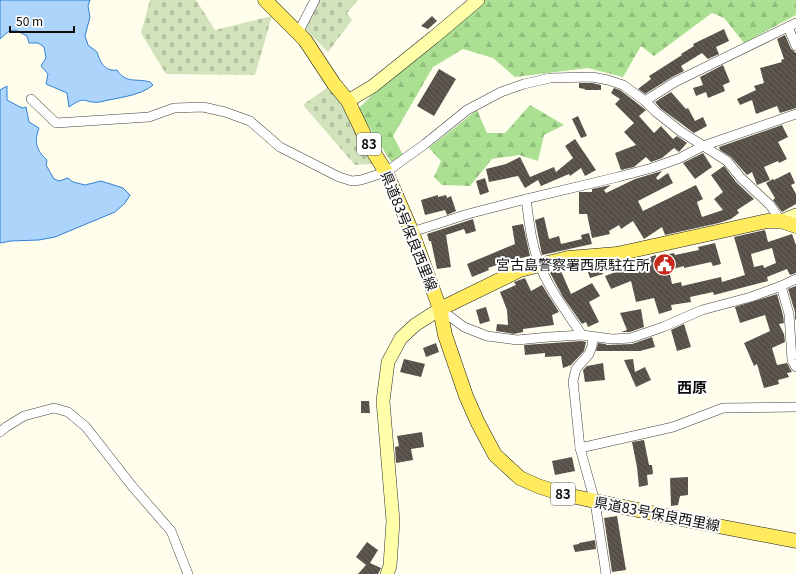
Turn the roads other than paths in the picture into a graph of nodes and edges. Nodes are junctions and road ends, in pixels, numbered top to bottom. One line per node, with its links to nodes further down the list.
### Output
1 (265, 0): 5 (main road, 県道83号保良西里線 / 83)
2 (315, 0): 5 (street)
3 (478, 0): 8 (street)
4 (792, 25): 6 (street); 9 (street)
5 (298, 33): 8 (main road, 県道83号保良西里線 / 83)
6 (796, 46)
7 (32, 100): 12 (street)
8 (348, 101): 12 (main road, 県道83号保良西里線 / 83)
9 (645, 101): 11 (street); 12 (street)
10 (796, 114): 11 (street)
11 (703, 146): 13 (street); 15 (street)
12 (386, 172): 17 (main road, 県道83号保良西里線 / 83)
13 (526, 199): 17 (street); 18 (street)
14 (796, 215): 15 (street)
15 (782, 221): 16 (main road, 県道83号保良西里線); 18 (main road, 県道83号保良西里線)
16 (796, 226)
17 (412, 232): 21 (main road, 県道83号保良西里線 / 83)
18 (539, 265): 21 (main road, 県道83号保良西里線); 22 (street)
19 (796, 279): 20 (street)
20 (781, 286): 23 (street); 24 (street)
21 (440, 309): 22 (street); 28 (main road, 県道83号保良西里線 / 83); 31 (street)
22 (582, 336): 23 (street)
23 (593, 337): 27 (street)
24 (796, 366)
25 (796, 408): 27 (street)
26 (0, 432): 30 (street)
27 (580, 448): 28 (street)
28 (595, 502): 29 (main road, 県道83号保良西里線 / 83); 32 (street)
29 (796, 541)
30 (188, 574)
31 (387, 574)
32 (606, 574)

